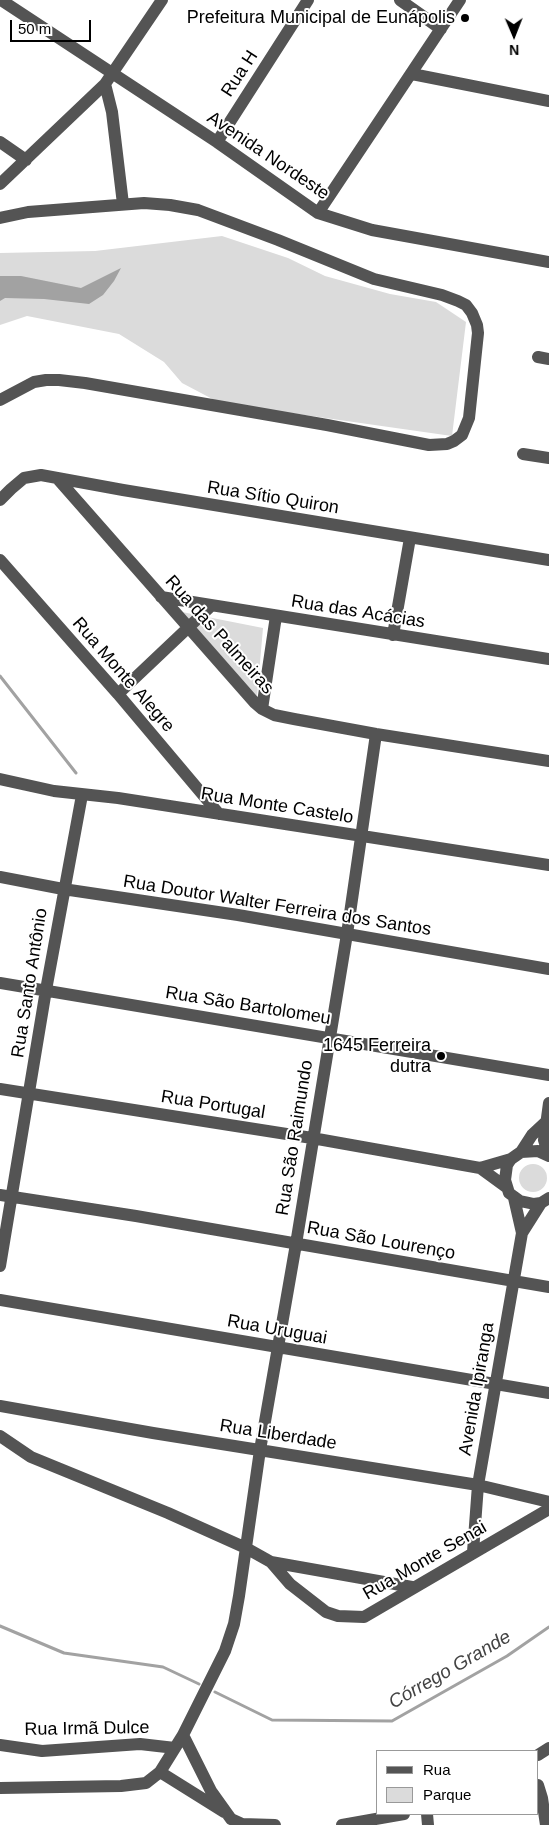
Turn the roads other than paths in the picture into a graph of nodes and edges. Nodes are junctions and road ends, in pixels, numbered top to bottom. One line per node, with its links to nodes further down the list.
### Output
1 (1, 0): 6 (street, Avenida Nordeste)
2 (162, 0): 9 (street)
3 (308, 0): 12 (street, Rua H)
4 (400, 0): 7 (street)
5 (460, 0): 7 (street)
6 (14, 4): 9 (street, Avenida Nordeste)
7 (441, 28): 8 (street)
8 (412, 74): 10 (street); 16 (street)
9 (109, 79): 12 (street, Avenida Nordeste); 13 (street); 15 (street)
10 (549, 101)
11 (0, 142): 13 (street)
12 (217, 142): 16 (street, Avenida Nordeste)
13 (26, 160): 14 (street)
14 (0, 184)
15 (123, 204): 17 (street); 19 (street)
16 (318, 213): 18 (street, Avenida Nordeste)
17 (0, 218)
18 (549, 262)
19 (0, 400)
20 (523, 454): 21 (street)
21 (549, 458)
22 (57, 478): 23 (street, Rua Sítio Quiron); 24 (street, Rua Sítio Quiron); 27 (street, Rua das Palmeiras)
23 (0, 500)
24 (410, 538): 26 (street, Rua Sítio Quiron); 31 (street)
25 (0, 560): 33 (street, Rua Monte Alegre)
26 (549, 560)
27 (161, 597): 28 (street, Rua das Acácias); 30 (street, Rua das Palmeiras)
28 (211, 606): 29 (street, Rua das Acácias); 30 (street)
29 (276, 616): 31 (street, Rua das Acácias); 34 (street)
30 (188, 626): 33 (street); 34 (street, Rua das Palmeiras)
31 (394, 635): 32 (street, Rua das Acácias)
32 (549, 659)
33 (118, 694): 39 (street, Rua Monte Alegre)
34 (262, 709): 35 (street, Rua das Palmeiras)
35 (376, 734): 36 (street, Rua das Palmeiras); 40 (street, Rua São Raimundo)
36 (549, 761)
37 (0, 779): 38 (street, Rua Monte Castelo)
38 (82, 795): 39 (street, Rua Monte Castelo); 43 (street, Rua Santo Antônio)
39 (219, 814): 40 (street, Rua Monte Castelo)
40 (362, 837): 41 (street, Rua Monte Castelo); 44 (street, Rua São Raimundo)
41 (549, 865)
42 (0, 877): 43 (street, Rua Doutor Walter Ferreira dos Santos)
43 (63, 889): 44 (street, Rua Doutor Walter Ferreira dos Santos); 47 (street, Rua Santo Antônio)
44 (347, 934): 45 (street, Rua Doutor Walter Ferreira dos Santos); 48 (street, Rua São Raimundo)
45 (549, 970)
46 (0, 983): 47 (street, Rua São Bartolomeu)
47 (46, 990): 48 (street, Rua São Bartolomeu); 51 (street, Rua Santo Antônio)
48 (329, 1037): 49 (street, Rua São Bartolomeu); 54 (street, Rua São Raimundo)
49 (549, 1075)
50 (0, 1089): 51 (street, Rua Portugal)
51 (29, 1094): 54 (street, Rua Portugal); 59 (street, Rua Santo Antônio)
52 (549, 1103): 53 (street)
53 (546, 1121): 55 (street); 56 (street)
54 (312, 1138): 57 (street, Rua Portugal); 63 (street, Rua São Raimundo)
55 (516, 1156): 56 (street); 57 (street); 58 (street)
56 (549, 1156)
57 (480, 1168): 58 (street)
58 (506, 1187): 60 (street)
59 (6, 1196): 63 (street, Rua São Lourenço); 64 (street, Rua Santo Antônio)
60 (514, 1198): 61 (street); 62 (street)
61 (545, 1200): 62 (street)
62 (522, 1233): 65 (street, Avenida Ipiranga)
63 (296, 1244): 65 (street, Rua São Lourenço); 68 (street, Rua São Raimundo)
64 (0, 1266)
65 (513, 1281): 66 (street, Rua São Lourenço); 69 (street, Avenida Ipiranga)
66 (549, 1288)
67 (0, 1300): 68 (street, Rua Uruguai)
68 (278, 1348): 69 (street, Rua Uruguai); 73 (street, Rua São Raimundo)
69 (496, 1384): 70 (street, Rua Uruguai); 74 (street, Avenida Ipiranga)
70 (549, 1393)
71 (0, 1406): 73 (street, Rua Liberdade)
72 (0, 1436): 77 (street)
73 (260, 1450): 74 (street, Rua Liberdade); 77 (street, Rua São Raimundo)
74 (478, 1485): 75 (street, Rua Liberdade); 78 (street, Avenida Ipiranga)
75 (549, 1502)
76 (549, 1509): 78 (street, Rua Monte Senai)
77 (246, 1548): 79 (street); 81 (street, Rua São Raimundo)
78 (473, 1552): 80 (street, Rua Monte Senai)
79 (271, 1562): 80 (street); 80 (street, Rua Monte Senai)
80 (412, 1587)
81 (183, 1736): 83 (street, Rua São Raimundo); 87 (street)
82 (0, 1745): 83 (street, Rua Irmã Dulce)
83 (175, 1748): 84 (street, Rua São Raimundo)
84 (160, 1772): 85 (street); 87 (street)
85 (0, 1788)
86 (539, 1788): 92 (street)
87 (225, 1813): 89 (street)
88 (398, 1815): 91 (street)
89 (242, 1824): 90 (street)
90 (275, 1825)
91 (342, 1825)
92 (546, 1825)

